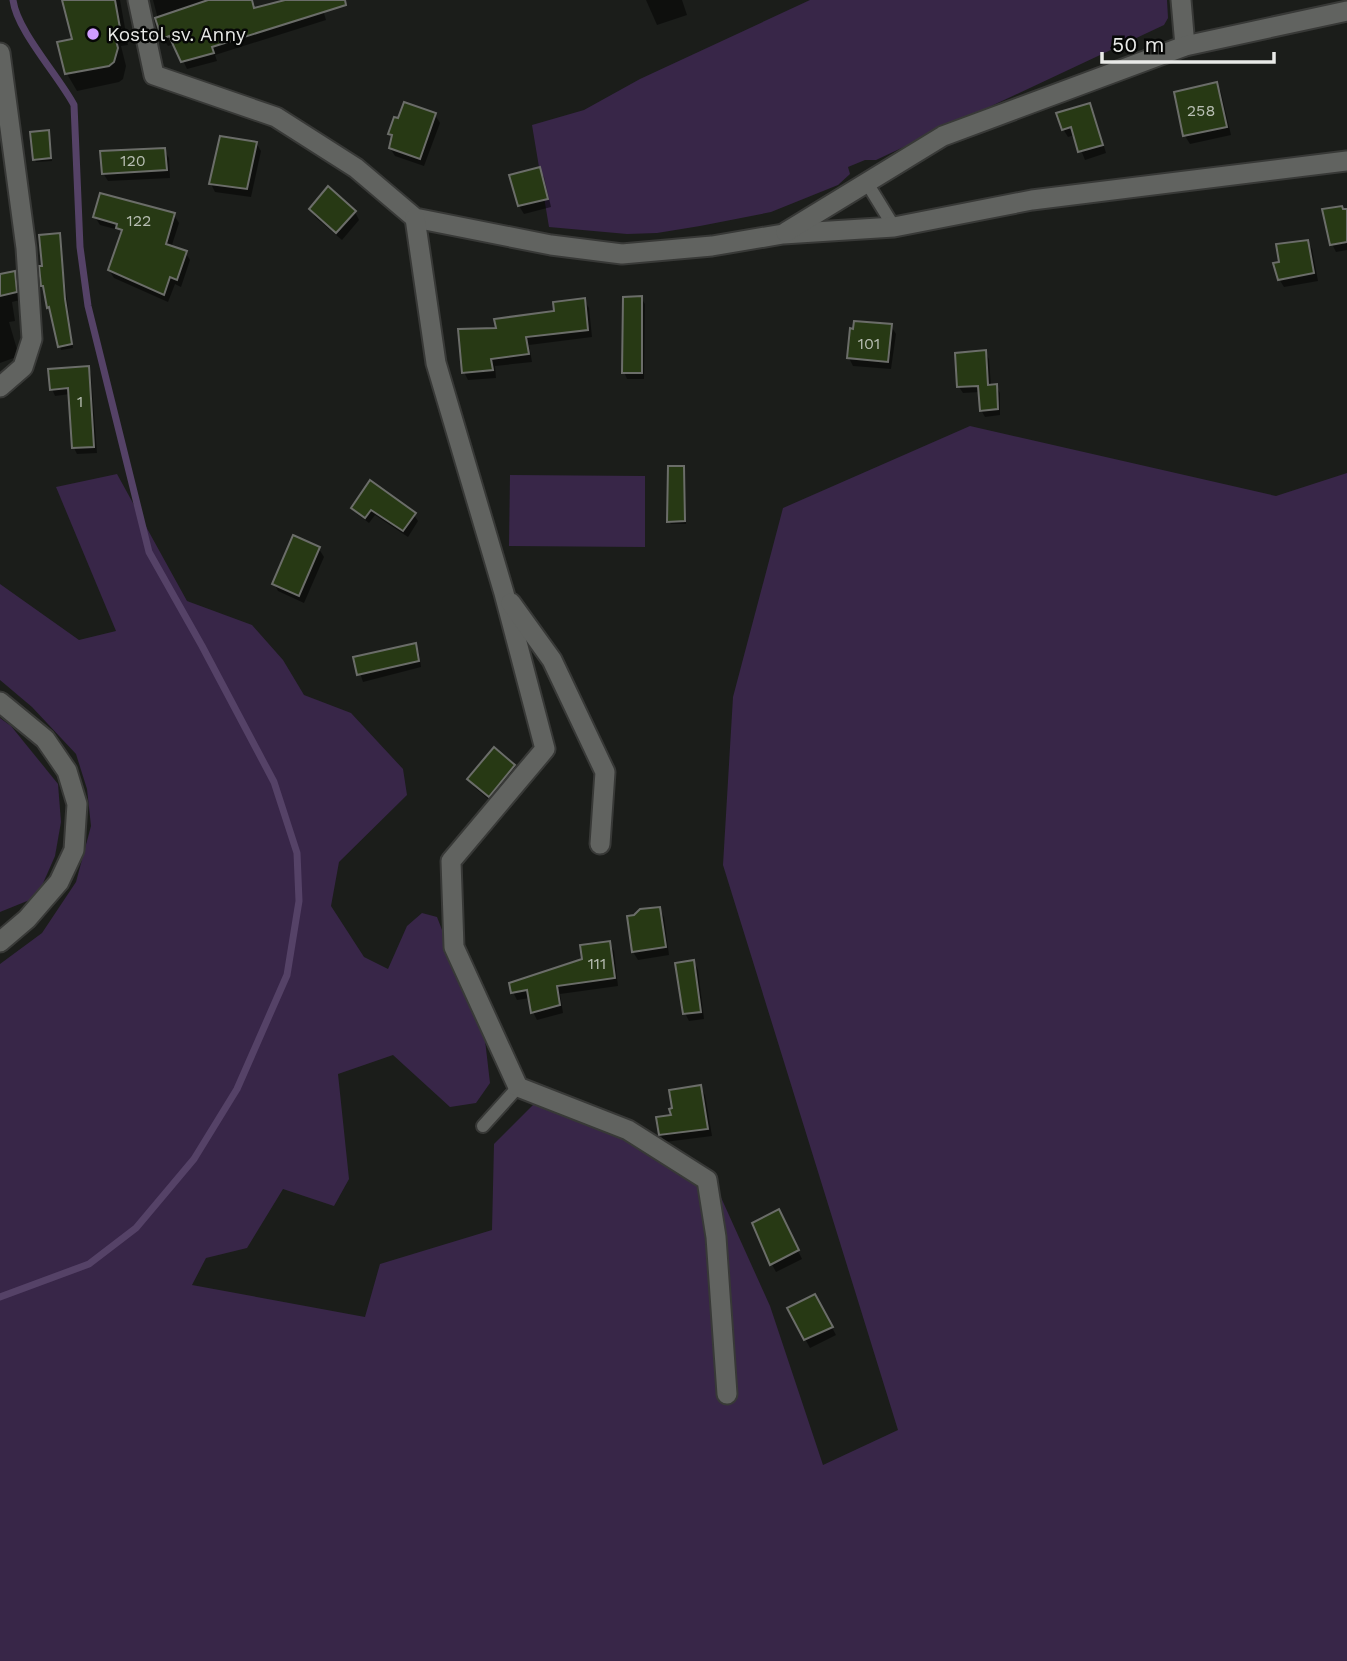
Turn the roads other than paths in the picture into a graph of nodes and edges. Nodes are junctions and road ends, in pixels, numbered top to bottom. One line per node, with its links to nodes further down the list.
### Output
1 (138, 0): 8 (street)
2 (1181, 0): 4 (street)
3 (1347, 11): 4 (street)
4 (1185, 46): 7 (street)
5 (0, 53): 11 (street)
6 (1347, 161): 9 (street)
7 (867, 183): 9 (lane); 10 (street)
8 (415, 218): 10 (street); 12 (street)
9 (894, 227): 10 (street)
10 (783, 234)
11 (0, 387)
12 (504, 593): 14 (street); 16 (street)
13 (0, 702): 15 (street)
14 (600, 844)
15 (0, 942)
16 (518, 1087): 17 (lane); 18 (street)
17 (483, 1126)
18 (727, 1394)

